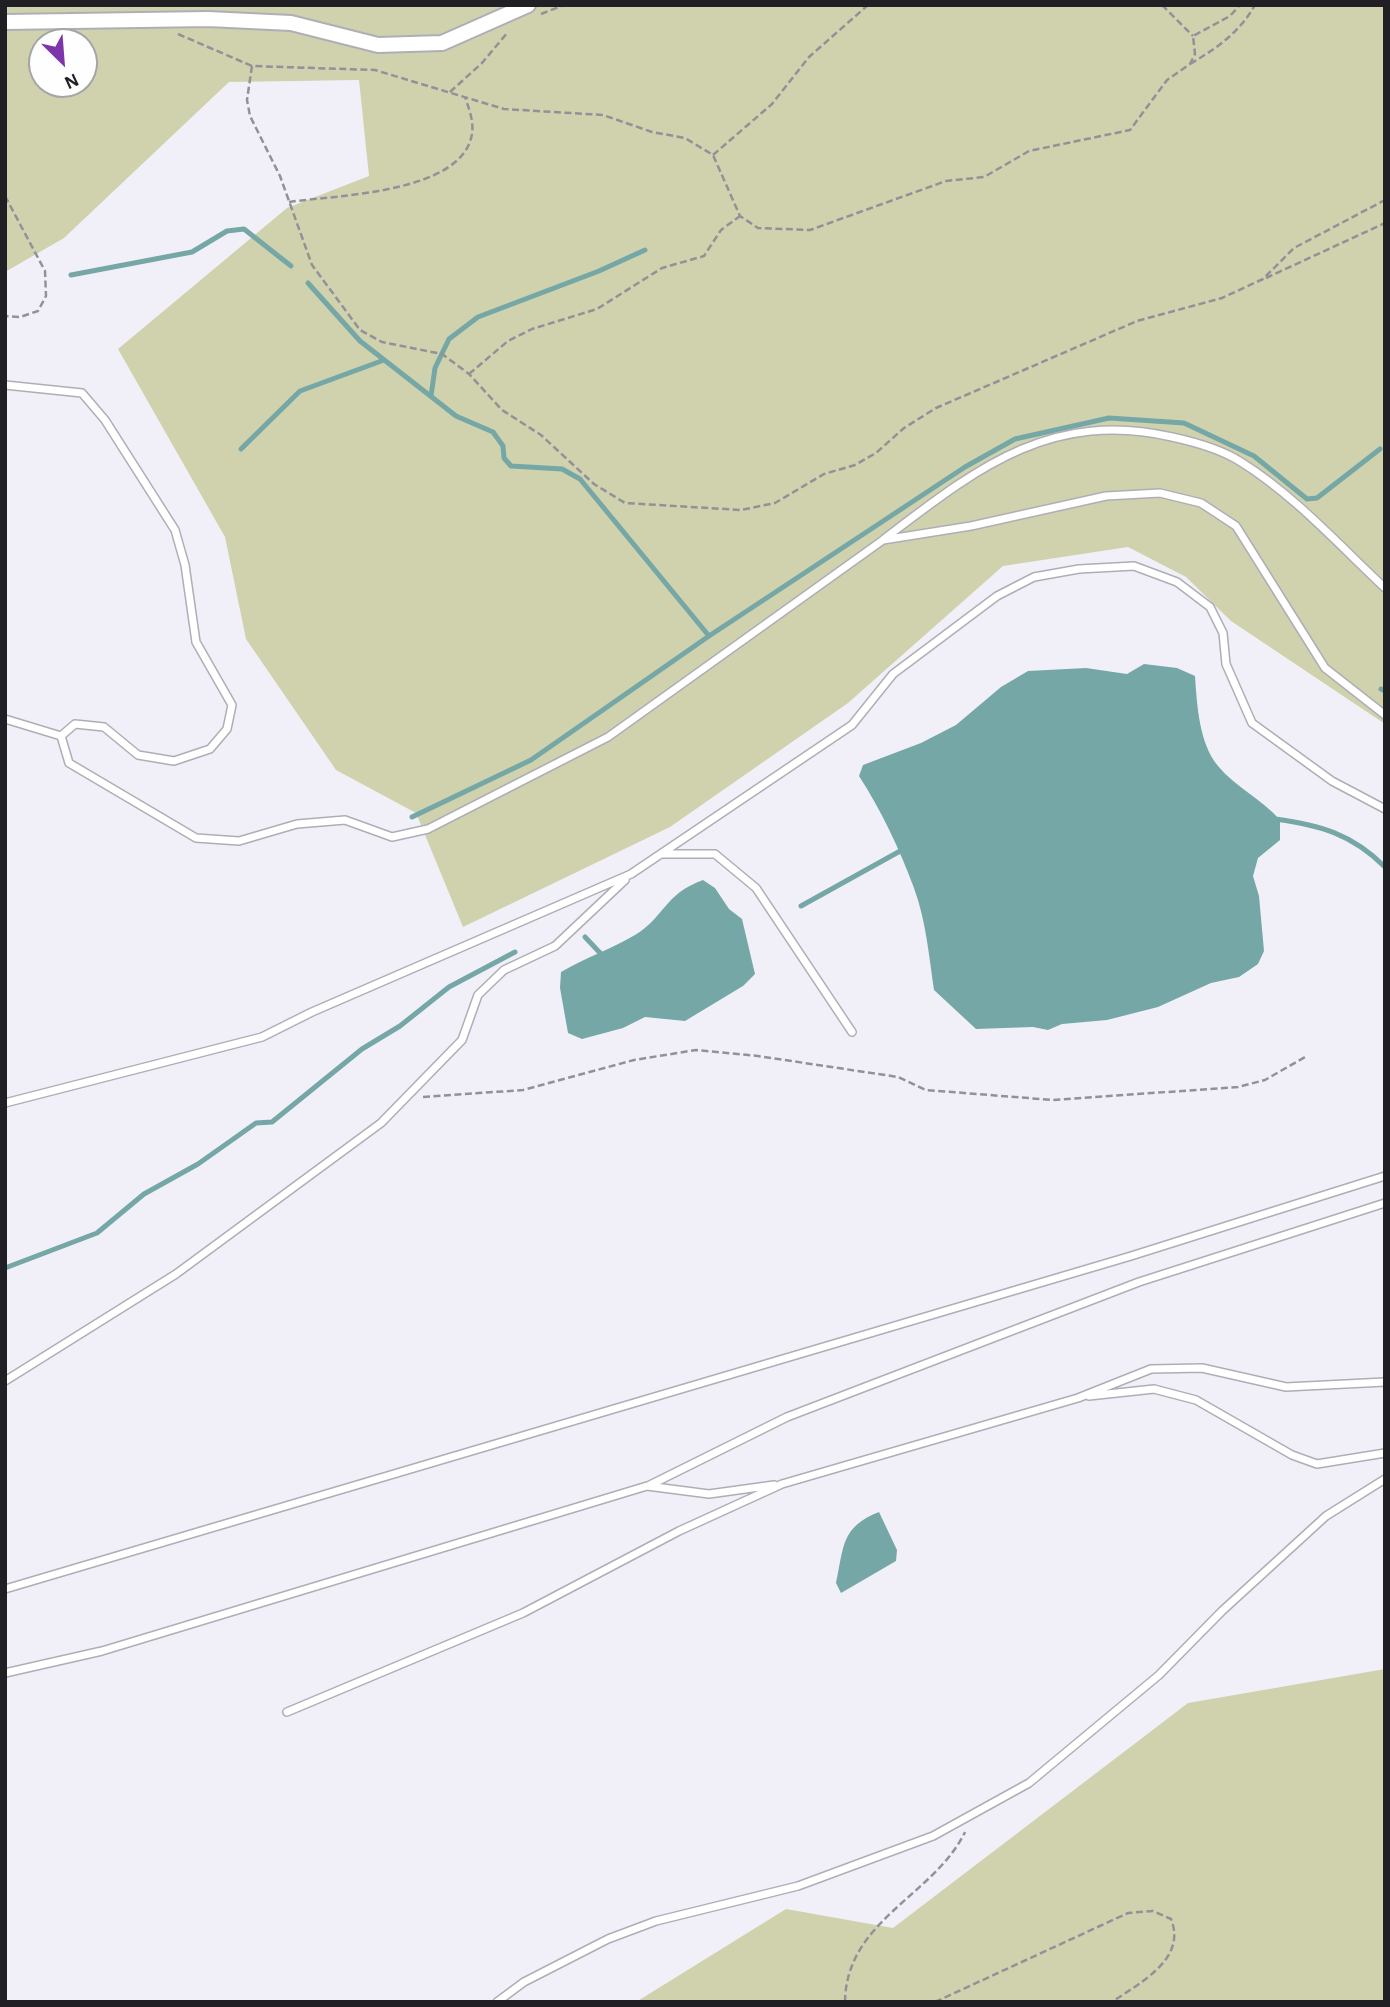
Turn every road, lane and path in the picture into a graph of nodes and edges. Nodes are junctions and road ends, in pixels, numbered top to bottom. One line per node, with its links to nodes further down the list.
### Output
1 (564, 5): 6 (path)
2 (868, 5): 15 (path)
3 (1162, 5): 10 (path)
4 (1240, 5): 10 (path)
5 (1255, 5): 11 (path)
6 (529, 12): 7 (street)
7 (171, 19): 8 (street); 12 (path)
8 (5, 22)
9 (511, 29): 13 (path)
10 (1193, 36): 11 (path)
11 (1190, 64): 19 (path)
12 (252, 66): 13 (path); 18 (path)
13 (450, 92): 14 (path)
14 (465, 97): 15 (path); 18 (path)
15 (713, 155): 19 (path)
16 (5, 195): 22 (path)
17 (1385, 200): 21 (path)
18 (289, 202): 23 (path)
19 (740, 216): 23 (path)
20 (1385, 223): 21 (path)
21 (1263, 279): 23 (path)
22 (5, 316)
23 (469, 374)
24 (5, 385): 29 (lane)
25 (883, 540): 26 (lane); 27 (lane); 29 (lane)
26 (1385, 588)
27 (1385, 715)
28 (5, 719): 29 (lane)
29 (61, 736)
30 (1385, 809): 31 (lane)
31 (663, 854): 32 (lane); 33 (lane)
32 (631, 874): 35 (lane); 36 (lane)
33 (852, 1032)
34 (1305, 1057): 35 (path)
35 (405, 1098): 39 (lane)
36 (5, 1103)
37 (1385, 1176): 46 (lane)
38 (1385, 1203): 45 (lane)
39 (5, 1381)
40 (1385, 1381): 41 (lane)
41 (1078, 1398): 42 (lane); 44 (lane)
42 (1385, 1452)
43 (1385, 1479): 49 (lane)
44 (782, 1484): 45 (lane); 48 (lane)
45 (647, 1486): 47 (lane)
46 (5, 1589)
47 (5, 1672)
48 (287, 1712)
49 (974, 1814): 50 (lane); 51 (path)
50 (497, 2002)
51 (845, 2002)
52 (935, 2002): 53 (path)
53 (1112, 2002)

